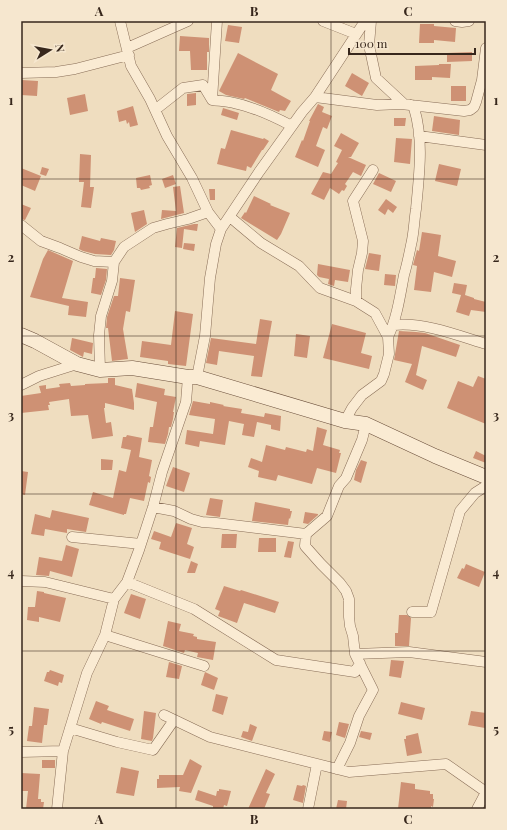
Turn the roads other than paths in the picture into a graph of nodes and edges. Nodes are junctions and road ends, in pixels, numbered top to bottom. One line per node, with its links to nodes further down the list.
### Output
1 (120, 21): 11 (street)
2 (188, 21): 11 (street)
3 (217, 21): 15 (street)
4 (324, 21): 9 (street)
5 (365, 21): 9 (street)
6 (371, 21): 16 (street)
7 (455, 21): 8 (street)
8 (469, 21)
9 (356, 34): 14 (street)
10 (486, 48): 13 (street)
11 (128, 52): 12 (street); 17 (street)
12 (21, 73)
13 (484, 78): 16 (street)
14 (315, 97): 16 (street); 18 (street)
15 (212, 100): 17 (street); 18 (street)
16 (407, 105): 19 (street)
17 (155, 110): 22 (street)
18 (292, 126): 23 (street)
19 (419, 136): 20 (street); 29 (street)
20 (486, 145)
21 (373, 170): 27 (street)
22 (208, 212): 25 (street); 26 (street)
23 (230, 217): 25 (street); 27 (street)
24 (21, 225): 26 (street)
25 (221, 229): 36 (street)
26 (114, 262): 35 (street)
27 (356, 302): 28 (street)
28 (375, 313): 29 (street); 32 (street)
29 (395, 314): 30 (street)
30 (394, 325): 32 (street); 33 (street)
31 (21, 335): 34 (street)
32 (388, 337): 38 (street)
33 (486, 344)
34 (77, 364): 35 (street); 37 (street)
35 (100, 370): 36 (street)
36 (193, 377): 38 (street); 42 (street)
37 (21, 385)
38 (345, 421): 39 (street)
39 (366, 424): 40 (street); 43 (street)
40 (486, 477)
41 (486, 486): 49 (street)
42 (153, 507): 43 (street); 45 (street)
43 (306, 534): 51 (street)
44 (72, 537): 45 (street)
45 (141, 544): 47 (street)
46 (21, 581): 48 (street)
47 (127, 582): 48 (street); 51 (street)
48 (114, 599): 50 (street)
49 (412, 612)
50 (104, 634): 53 (street); 56 (street)
51 (358, 658): 52 (street); 60 (street)
52 (486, 662)
53 (204, 666)
54 (164, 715): 55 (street)
55 (174, 720): 56 (street); 59 (street)
56 (70, 728): 57 (street)
57 (64, 751): 58 (street); 62 (street)
58 (21, 752)
59 (317, 764): 60 (street); 63 (street)
60 (337, 769): 61 (street)
61 (486, 792): 64 (street)
62 (57, 809)
63 (308, 809)
64 (476, 809)

